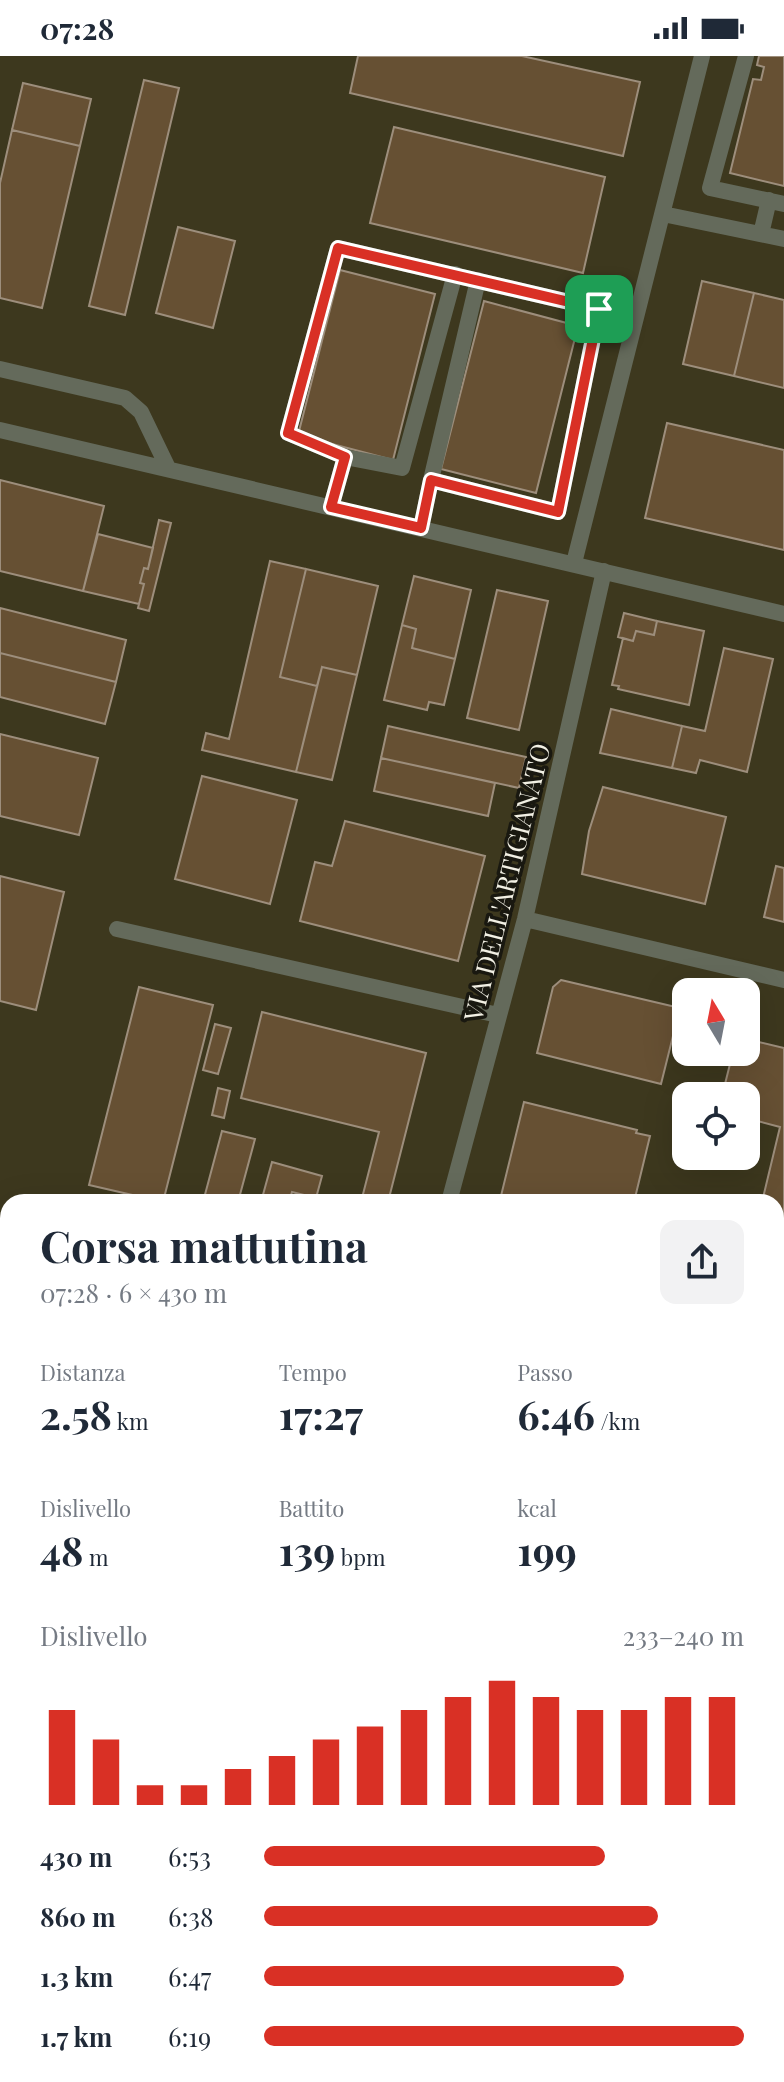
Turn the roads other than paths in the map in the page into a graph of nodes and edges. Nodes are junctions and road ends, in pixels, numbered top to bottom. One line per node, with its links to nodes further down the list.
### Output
1 (702, 56): 4 (street)
2 (746, 56): 3 (street)
3 (776, 202): 5 (street)
4 (663, 214): 5 (street); 16 (street)
5 (761, 234): 6 (street)
6 (784, 239)
7 (455, 274): 8 (street); 11 (street); 11 (street)
8 (478, 280): 13 (street); 13 (street)
9 (0, 369): 12 (street)
10 (0, 430): 12 (street)
11 (345, 457): 14 (street)
12 (168, 468): 14 (street)
13 (431, 480): 15 (street)
14 (331, 507): 15 (street)
15 (421, 528): 16 (street)
16 (574, 563): 17 (street)
17 (604, 571): 18 (street); 19 (street, VIA DELL'ARTIGIANATO)
18 (784, 614)
19 (525, 919): 21 (street); 22 (street, VIA DELL'ARTIGIANATO)
20 (117, 929): 22 (street)
21 (784, 980)
22 (498, 1015): 23 (street, VIA DELL'ARTIGIANATO)
23 (451, 1194)

